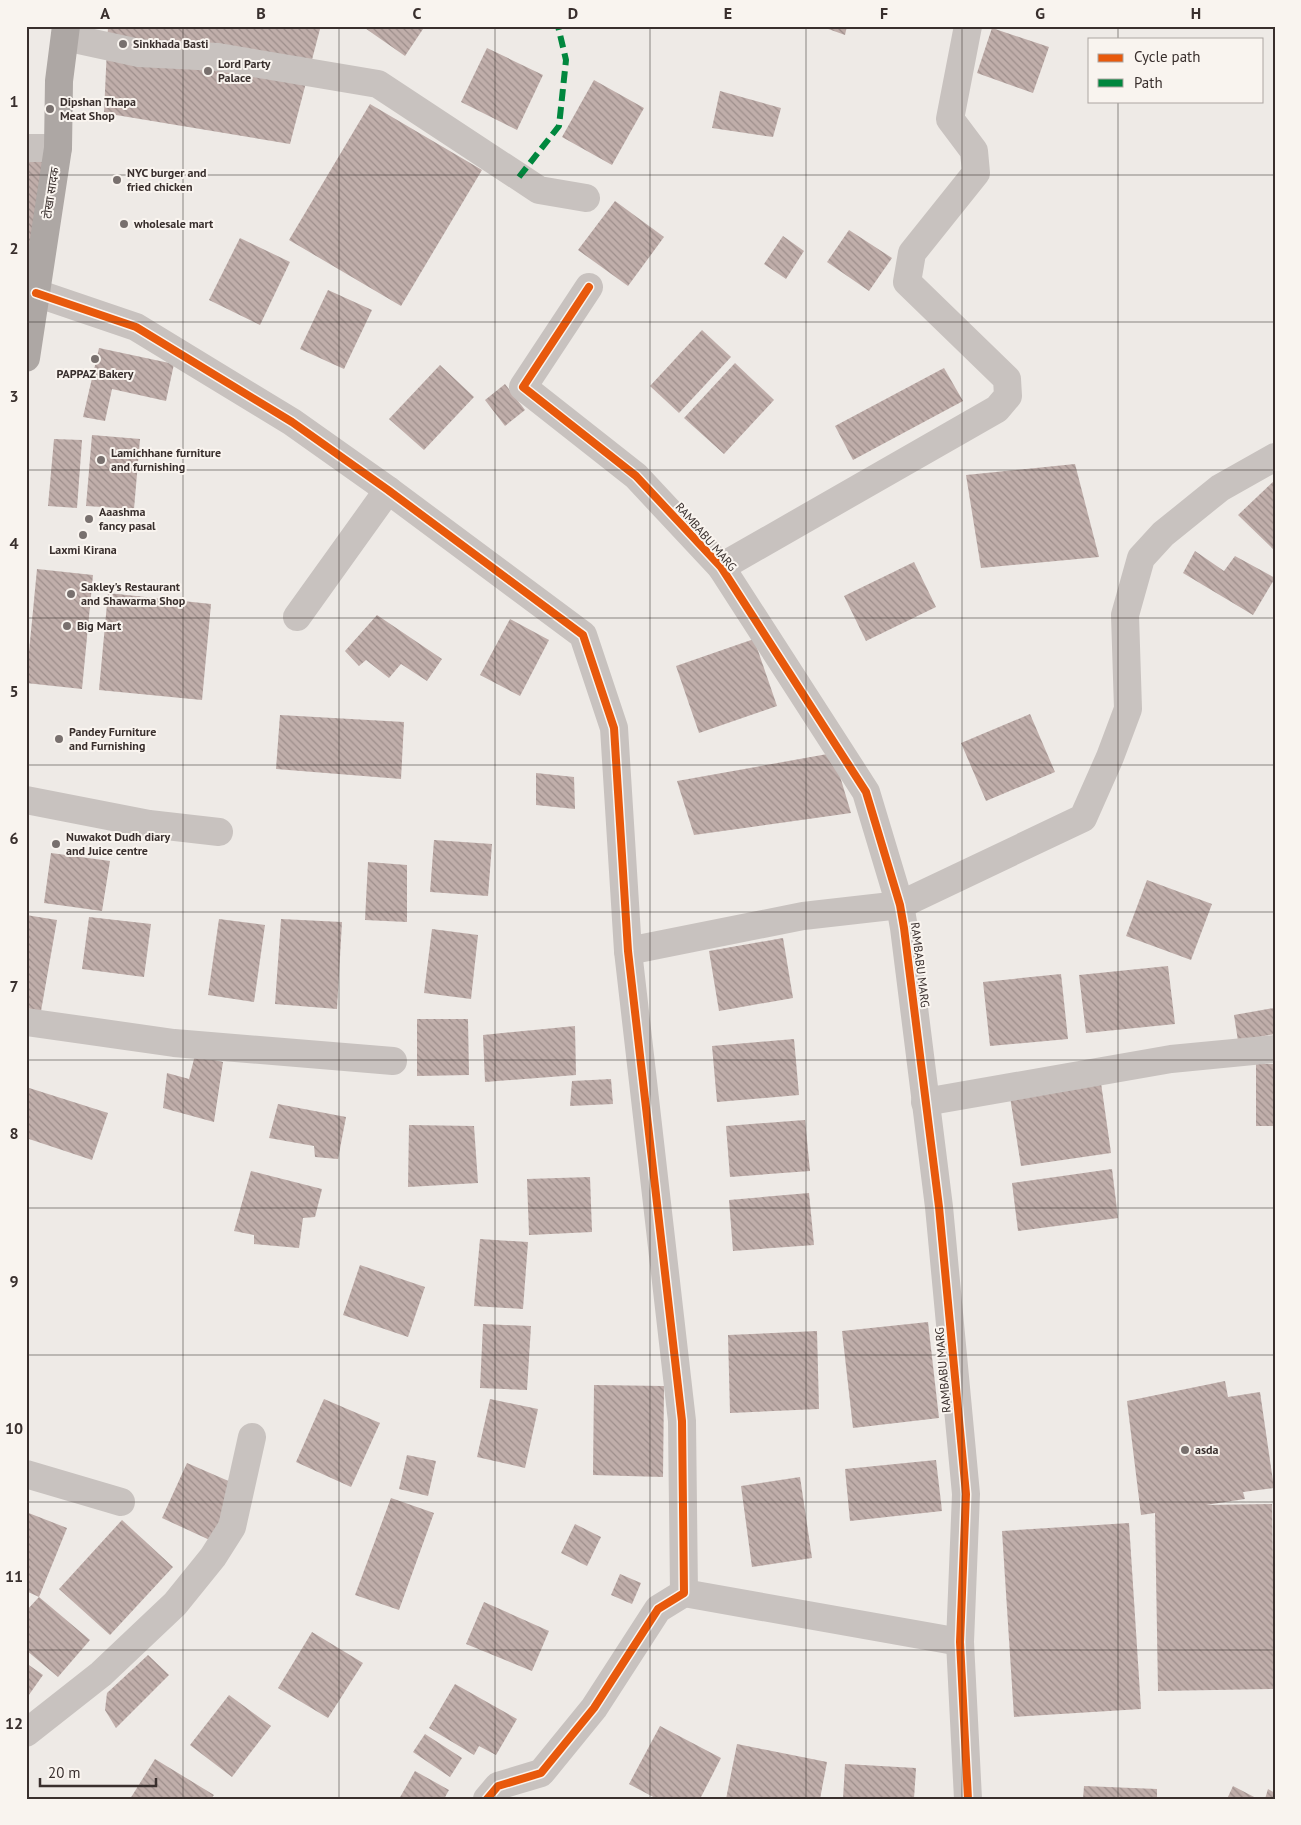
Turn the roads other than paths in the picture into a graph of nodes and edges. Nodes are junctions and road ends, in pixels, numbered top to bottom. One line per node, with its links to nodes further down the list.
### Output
1 (968, 26): 11 (street)
2 (66, 31): 4 (main road, टोखा सादक); 5 (street)
3 (26, 148): 4 (street)
4 (58, 148): 7 (main road, टोखा सादक)
5 (586, 198)
6 (588, 287): 11 (street, RAMBABU MARG)
7 (36, 293): 8 (main road, टोखा सादक); 10 (street)
8 (26, 358)
9 (1275, 457): 15 (street)
10 (388, 490): 12 (street); 16 (street)
11 (721, 567): 15 (street, RAMBABU MARG)
12 (298, 617)
13 (26, 800): 14 (street)
14 (219, 832)
15 (900, 905): 16 (street); 20 (street, RAMBABU MARG)
16 (628, 951): 24 (street)
17 (26, 1022): 19 (street)
18 (1275, 1049): 20 (street)
19 (393, 1061)
20 (925, 1102): 25 (street, RAMBABU MARG)
21 (252, 1437): 26 (street)
22 (26, 1474): 23 (street)
23 (121, 1502)
24 (684, 1593): 25 (street); 27 (street)
25 (960, 1642): 28 (street, RAMBABU MARG)
26 (26, 1733)
27 (486, 1799)
28 (968, 1799)

